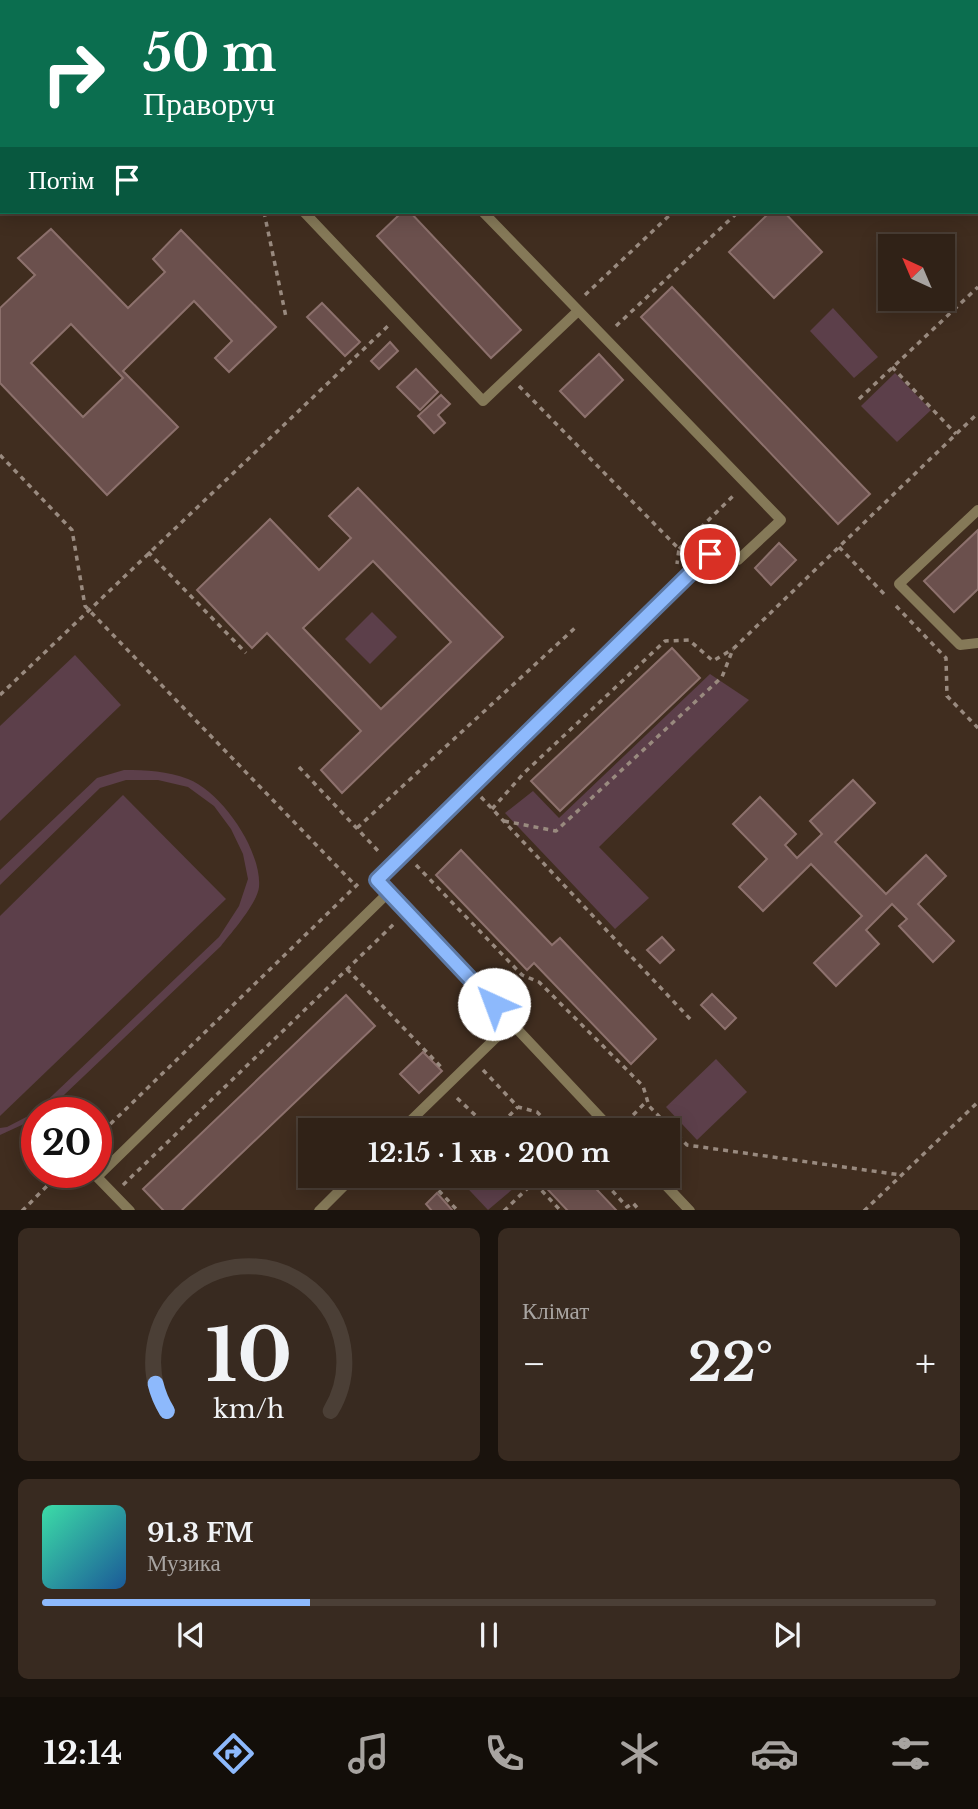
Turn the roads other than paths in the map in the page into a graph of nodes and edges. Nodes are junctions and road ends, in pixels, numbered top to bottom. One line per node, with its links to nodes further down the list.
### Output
1 (306, 214): 3 (lane)
2 (485, 214): 3 (lane)
3 (576, 308): 6 (lane)
4 (978, 510): 7 (lane)
5 (710, 554): 8 (lane)
6 (738, 560)
7 (978, 643)
8 (388, 892): 9 (lane); 14 (lane)
9 (511, 1023): 10 (lane); 11 (lane)
10 (414, 1118)
11 (601, 1118)
12 (342, 1188): 15 (lane)
13 (669, 1188): 16 (lane)
14 (130, 1210)
15 (319, 1210)
16 (690, 1210)

